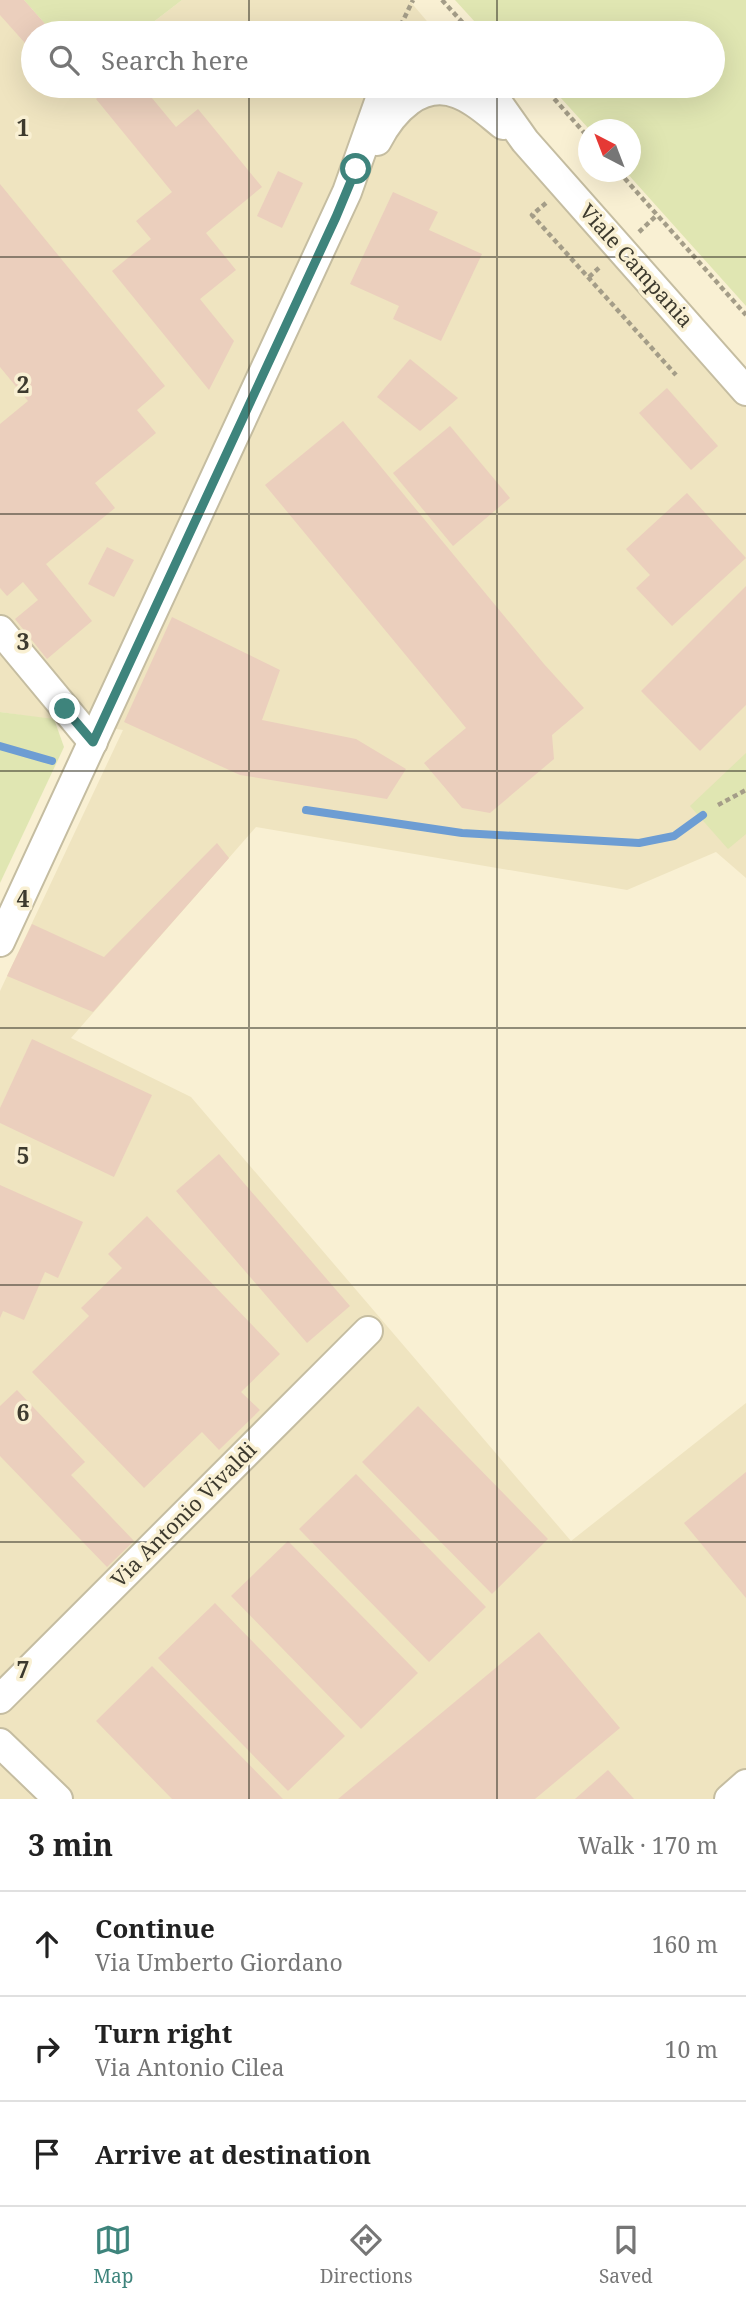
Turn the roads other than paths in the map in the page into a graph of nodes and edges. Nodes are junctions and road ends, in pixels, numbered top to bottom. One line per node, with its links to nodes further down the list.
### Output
1 (381, 98): 6 (street)
2 (415, 98): 6 (street, Viale Campania)
3 (468, 98): 5 (street, Viale Campania)
4 (495, 98): 5 (street, Viale Campania)
5 (525, 141): 7 (street, Viale Campania)
6 (347, 192): 9 (street)
7 (746, 391)
8 (0, 630): 9 (street)
9 (93, 742): 10 (street)
10 (0, 942)
11 (368, 1331): 12 (street, Via Antonio Vivaldi)
12 (0, 1699)
13 (0, 1743): 15 (street)
14 (746, 1784): 16 (street)
15 (58, 1799)
16 (729, 1799)

